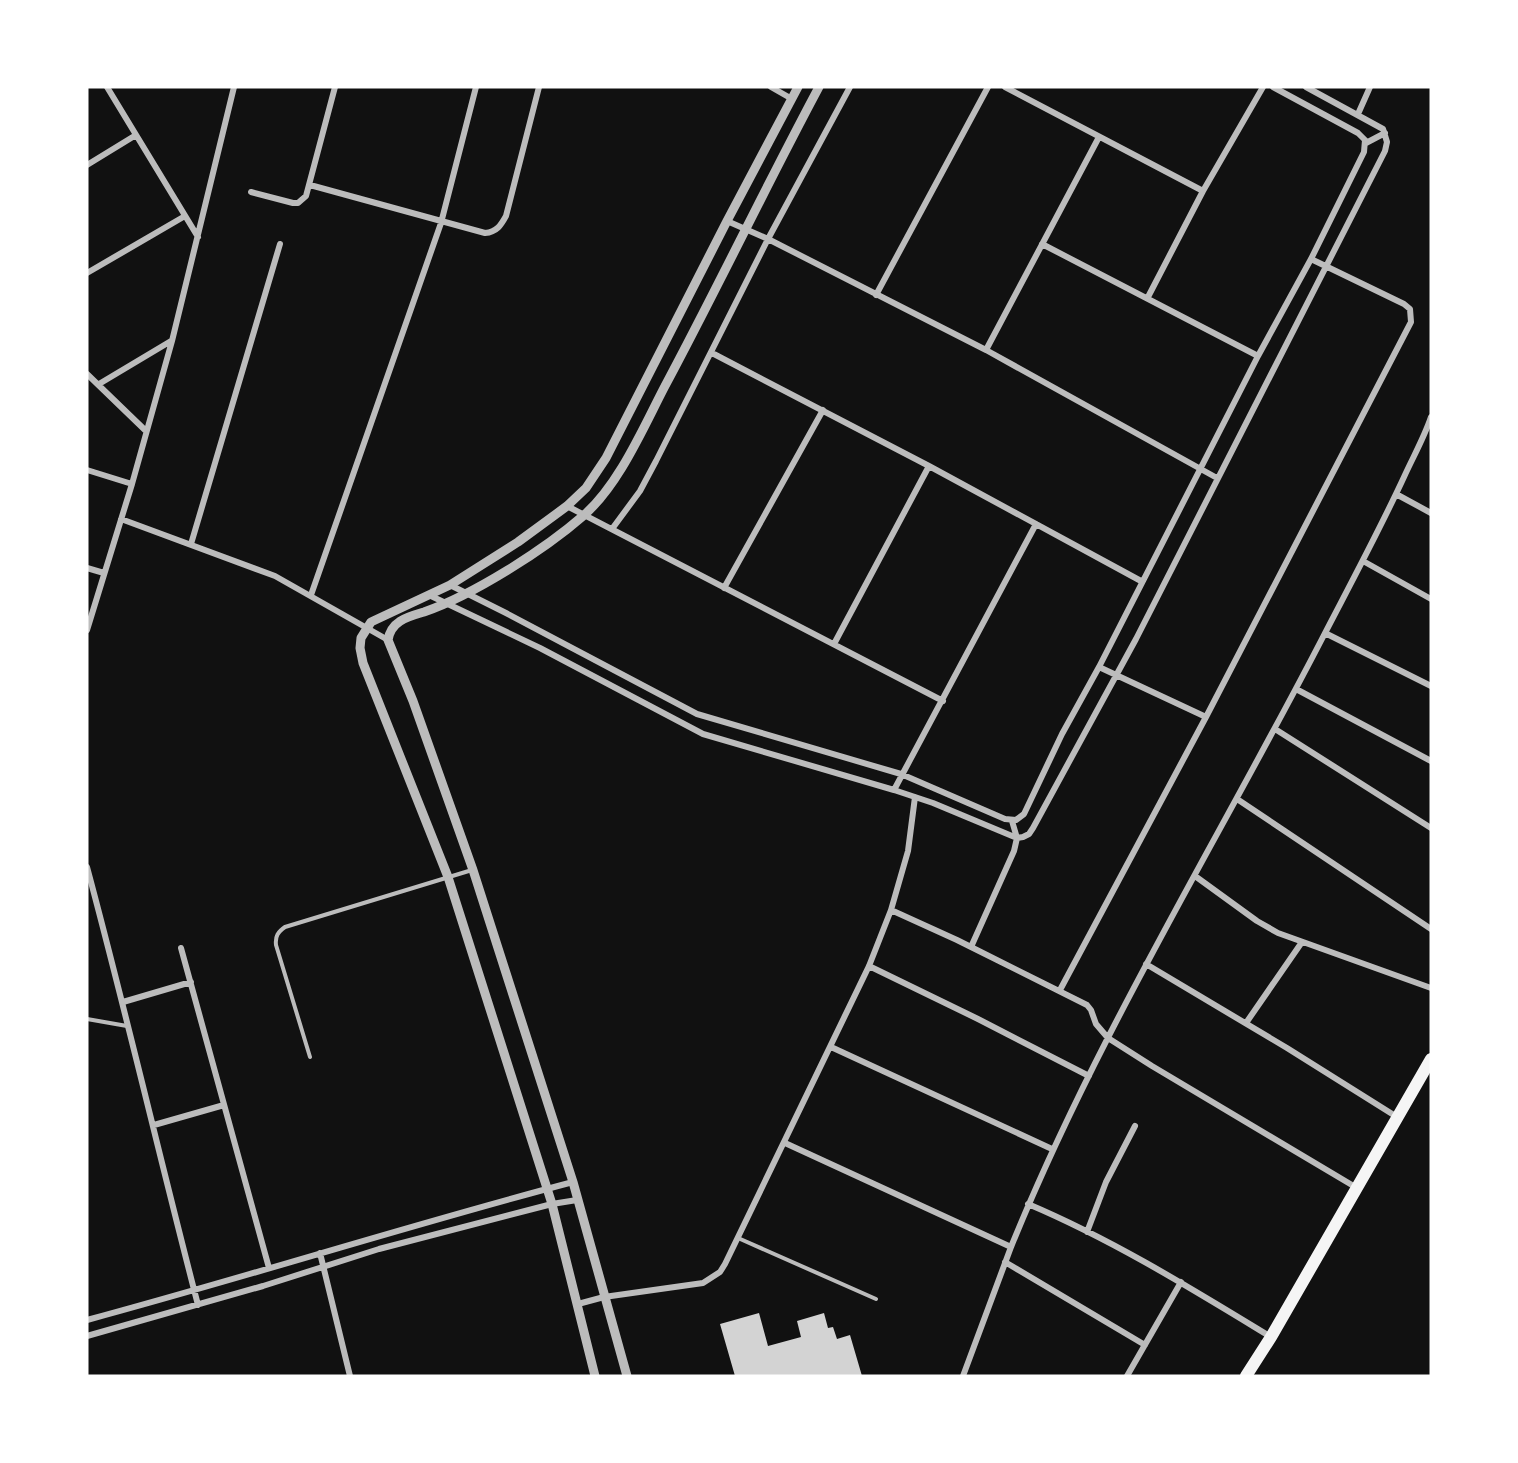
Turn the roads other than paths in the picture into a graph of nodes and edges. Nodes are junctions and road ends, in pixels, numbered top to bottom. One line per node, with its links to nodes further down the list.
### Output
1 (107, 87): 19 (street)
2 (234, 87): 30 (street)
3 (335, 87): 23 (street)
4 (476, 87): 28 (street)
5 (539, 87): 28 (street)
6 (771, 87): 16 (street)
7 (798, 87): 16 (street)
8 (819, 87): 29 (street)
9 (850, 87): 31 (street)
10 (988, 87): 37 (street)
11 (1005, 87): 20 (street)
12 (1263, 87): 24 (street)
13 (1273, 87): 21 (street)
14 (1306, 87): 17 (street)
15 (1370, 87): 17 (street)
16 (792, 99): 27 (street)
17 (1358, 114): 18 (street)
18 (1385, 133): 21 (street); 35 (street)
19 (136, 135): 22 (street); 26 (street)
20 (1099, 137): 24 (street); 33 (street)
21 (1366, 143): 34 (street)
22 (87, 165)
23 (310, 185): 25 (street); 28 (street)
24 (1203, 191): 38 (street)
25 (251, 192)
26 (185, 216): 30 (street); 36 (street)
27 (727, 221): 29 (street); 54 (street)
28 (441, 223): 68 (street)
29 (747, 229): 31 (street); 56 (street)
30 (198, 237): 39 (street)
31 (768, 239): 37 (street); 41 (street)
32 (280, 244): 60 (street)
33 (1042, 244): 38 (street); 40 (street)
34 (1311, 259): 35 (street); 42 (street)
35 (1326, 265): 51 (street); 82 (street)
36 (87, 273)
37 (876, 295): 40 (street)
38 (1148, 297): 42 (street)
39 (172, 341): 44 (street); 47 (street)
40 (986, 350): 49 (street)
41 (712, 353): 45 (street); 59 (street)
42 (1258, 356): 49 (street)
43 (87, 374): 44 (street)
44 (99, 384): 47 (street)
45 (823, 410): 48 (street); 66 (street)
46 (1430, 422): 53 (street)
47 (147, 431): 52 (street)
48 (929, 466): 58 (street); 76 (street)
49 (1200, 468): 51 (street); 64 (street)
50 (87, 470): 52 (street)
51 (1217, 478): 78 (street)
52 (132, 484): 57 (street)
53 (1396, 494): 55 (street); 61 (street)
54 (567, 506): 56 (street); 65 (street)
55 (1431, 513)
56 (584, 515): 59 (street); 67 (street)
57 (121, 519): 60 (street); 63 (street)
58 (1036, 524): 64 (street); 81 (street)
59 (612, 528): 66 (street)
60 (191, 544): 68 (street)
61 (1363, 561): 70 (street); 74 (street)
62 (87, 568): 63 (street)
63 (104, 573): 73 (street)
64 (1142, 581): 77 (street)
65 (450, 585): 67 (street); 69 (street)
66 (724, 588): 76 (street)
67 (467, 593): 71 (street); 85 (street)
68 (311, 595): 72 (street)
69 (431, 596): 71 (street); 72 (street)
70 (1431, 599)
71 (448, 604): 75 (street); 86 (street)
72 (366, 628): 75 (street); 95 (street)
73 (87, 630)
74 (1325, 633): 79 (street); 80 (street)
75 (388, 640): 93 (street)
76 (834, 644): 81 (street)
77 (1099, 667): 78 (street); 89 (street)
78 (1117, 675): 82 (street); 91 (street)
79 (1431, 686)
80 (1296, 689): 83 (street); 84 (street)
81 (943, 701): 85 (street)
82 (1206, 717): 105 (street)
83 (1275, 729): 88 (street); 90 (street)
84 (1431, 761)
85 (901, 774): 86 (street); 89 (street)
86 (894, 790): 87 (street)
87 (915, 797): 91 (street); 96 (street)
88 (1237, 799): 94 (street); 97 (street)
89 (1012, 821): 91 (street)
90 (1431, 828)
91 (1017, 838): 99 (street)
92 (87, 867): 106 (street)
93 (473, 870): 95 (lane); 121 (street)
94 (1195, 876): 98 (street); 101 (street)
95 (448, 877): 112 (lane); 123 (street)
96 (891, 910): 99 (street); 102 (street)
97 (1431, 929)
98 (1302, 942): 104 (street); 108 (street)
99 (971, 947): 105 (street)
100 (181, 948): 103 (street)
101 (1146, 964): 108 (street); 110 (street)
102 (869, 966): 111 (street); 114 (street)
103 (191, 982): 106 (street); 115 (street)
104 (1431, 988)
105 (1060, 990): 110 (street)
106 (123, 1002): 109 (street)
107 (87, 1019): 109 (lane)
108 (1245, 1023): 116 (street)
109 (127, 1026): 117 (street)
110 (1108, 1038): 114 (street); 122 (street)
111 (831, 1047): 119 (street); 120 (street)
112 (310, 1057)
113 (1431, 1059): 116 (highway)
114 (1089, 1076): 120 (street)
115 (224, 1105): 117 (street); 133 (street)
116 (1397, 1117): 122 (highway)
117 (154, 1125): 135 (street)
118 (1135, 1126): 127 (street)
119 (785, 1143): 128 (street); 129 (street)
120 (1052, 1149): 126 (street)
121 (573, 1182): 123 (street); 124 (street)
122 (1357, 1188): 144 (highway)
123 (547, 1189): 125 (street); 130 (street)
124 (577, 1200): 125 (street); 136 (street)
125 (552, 1204): 132 (street); 138 (street)
126 (1028, 1204): 127 (street); 129 (street)
127 (1087, 1232): 134 (street)
128 (738, 1238): 136 (street); 137 (lane)
129 (1011, 1247): 131 (street)
130 (320, 1253): 132 (street); 133 (street)
131 (1005, 1262): 145 (street); 149 (street)
132 (323, 1267): 139 (street); 146 (street)
133 (269, 1268): 135 (street)
134 (1180, 1282): 144 (street); 145 (street)
135 (194, 1291): 139 (street); 140 (street)
136 (604, 1297): 138 (street); 148 (street)
137 (876, 1299)
138 (578, 1304): 147 (street)
139 (198, 1305): 142 (street)
140 (108, 1314): 141 (street); 142 (street)
141 (87, 1320)
142 (113, 1329): 143 (street)
143 (87, 1336)
144 (1271, 1337): 151 (highway)
145 (1145, 1345): 150 (street)
146 (350, 1376)
147 (595, 1376)
148 (627, 1376)
149 (963, 1376)
150 (1127, 1376)
151 (1246, 1376)

